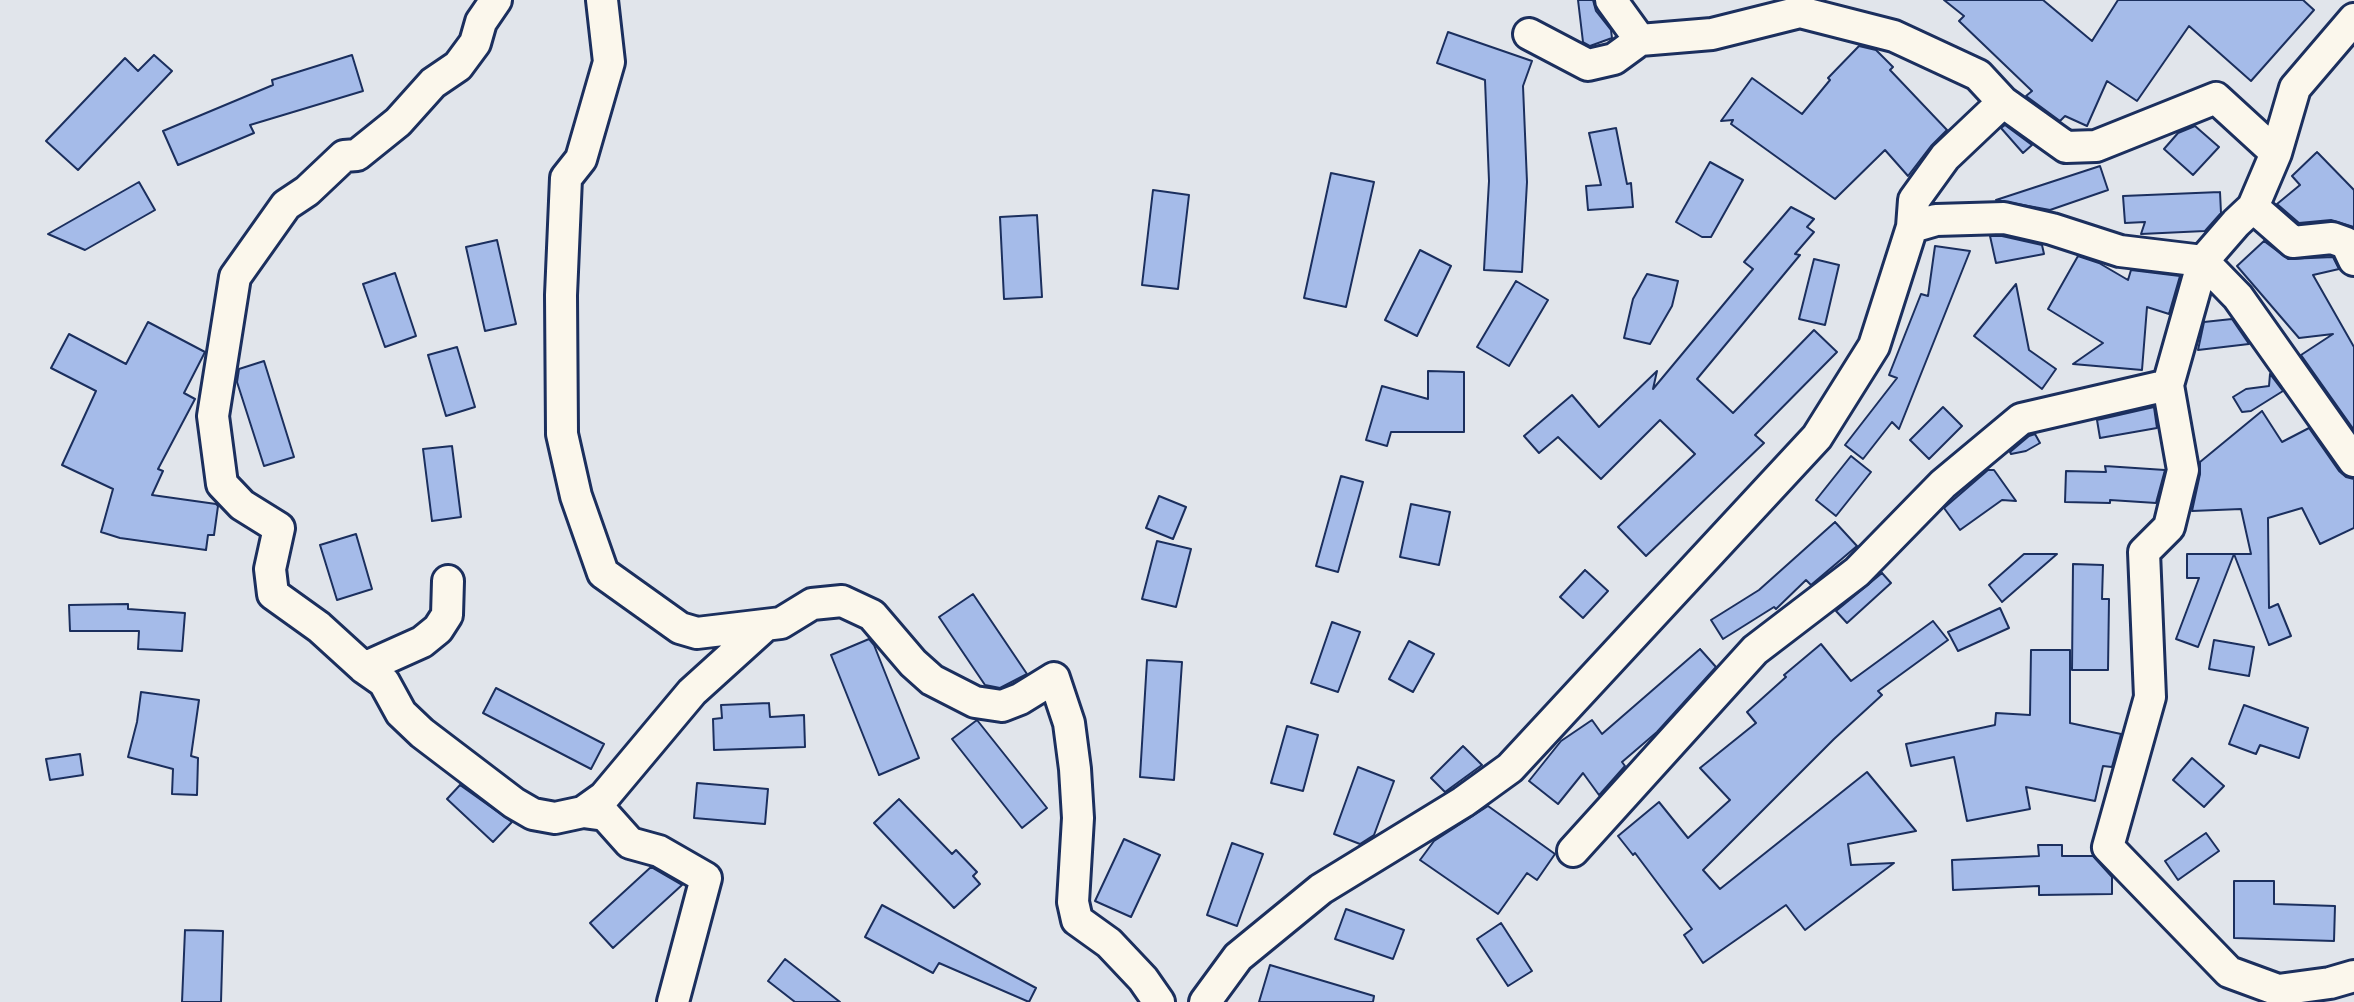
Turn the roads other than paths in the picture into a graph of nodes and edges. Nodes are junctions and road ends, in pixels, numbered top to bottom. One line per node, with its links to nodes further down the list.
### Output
1 (496, 0): 17 (street)
2 (602, 0): 16 (street)
3 (1611, 0): 6 (street)
4 (2354, 19): 8 (street)
5 (1529, 34): 6 (street)
6 (1640, 40): 7 (street)
7 (2003, 102): 8 (street); 10 (street)
8 (2276, 153): 9 (street)
9 (2253, 207): 11 (street); 12 (street)
10 (1912, 227): 12 (street); 23 (street)
11 (2354, 260)
12 (2203, 261): 13 (street); 14 (street)
13 (2168, 385): 19 (street); 20 (street)
14 (2354, 461)
15 (448, 581): 17 (street)
16 (766, 625): 18 (street); 22 (street)
17 (364, 668): 18 (street)
18 (583, 812): 21 (street)
19 (1573, 851)
20 (2354, 976)
21 (673, 1002)
22 (1159, 1002)
23 (1205, 1002)

